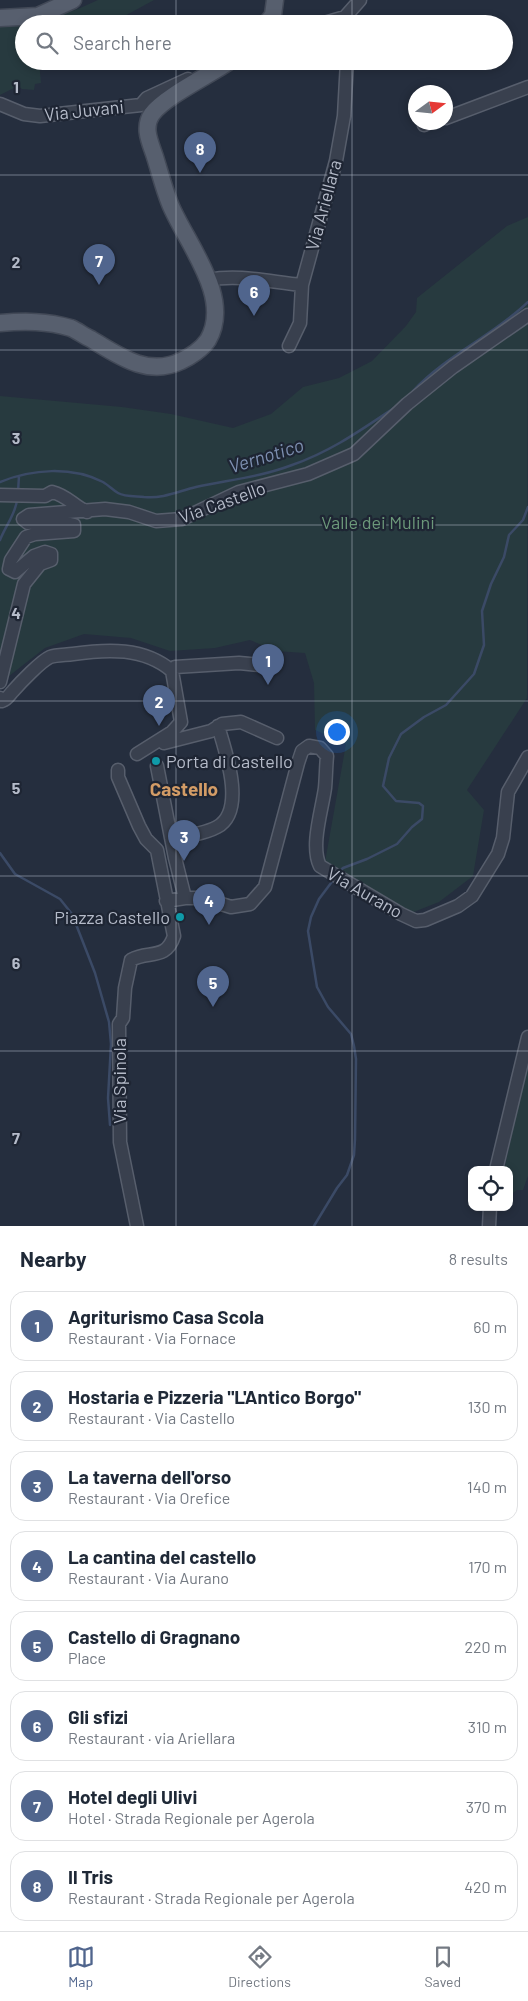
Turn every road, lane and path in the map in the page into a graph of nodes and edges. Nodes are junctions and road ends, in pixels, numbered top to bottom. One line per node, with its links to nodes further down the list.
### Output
1 (73, 0): 4 (main road)
2 (276, 0): 5 (main road)
3 (360, 0): 6 (street)
4 (40, 15)
5 (272, 15)
6 (350, 15)
7 (15, 17): 8 (main road)
8 (0, 18)
9 (202, 70): 14 (street)
10 (216, 70): 14 (main road)
11 (347, 70): 17 (street, Via Ariellara)
12 (528, 87): 15 (street)
13 (0, 104): 14 (street, Via Juvani)
14 (146, 110): 16 (main road)
15 (453, 115)
16 (208, 280): 17 (street); 19 (main road)
17 (302, 285): 20 (street, Via Ariellara)
18 (528, 315): 22 (street, Via Castello)
19 (0, 323)
20 (289, 346)
21 (3, 495): 22 (street)
22 (87, 512): 25 (street, Via Castello)
23 (260, 665): 24 (street)
24 (172, 671): 26 (street); 29 (street)
25 (0, 682)
26 (0, 698)
27 (218, 726): 28 (street); 29 (street); 33 (street)
28 (277, 738)
29 (166, 739): 30 (street); 33 (street)
30 (137, 754)
31 (528, 757): 34 (street, Via Aurano)
32 (118, 770): 35 (street)
33 (171, 838): 34 (street)
34 (185, 898): 35 (street)
35 (166, 901): 39 (street, Via Spinola)
36 (528, 1037): 37 (street)
37 (497, 1166)
38 (490, 1211): 40 (street)
39 (137, 1226)
40 (489, 1226)

